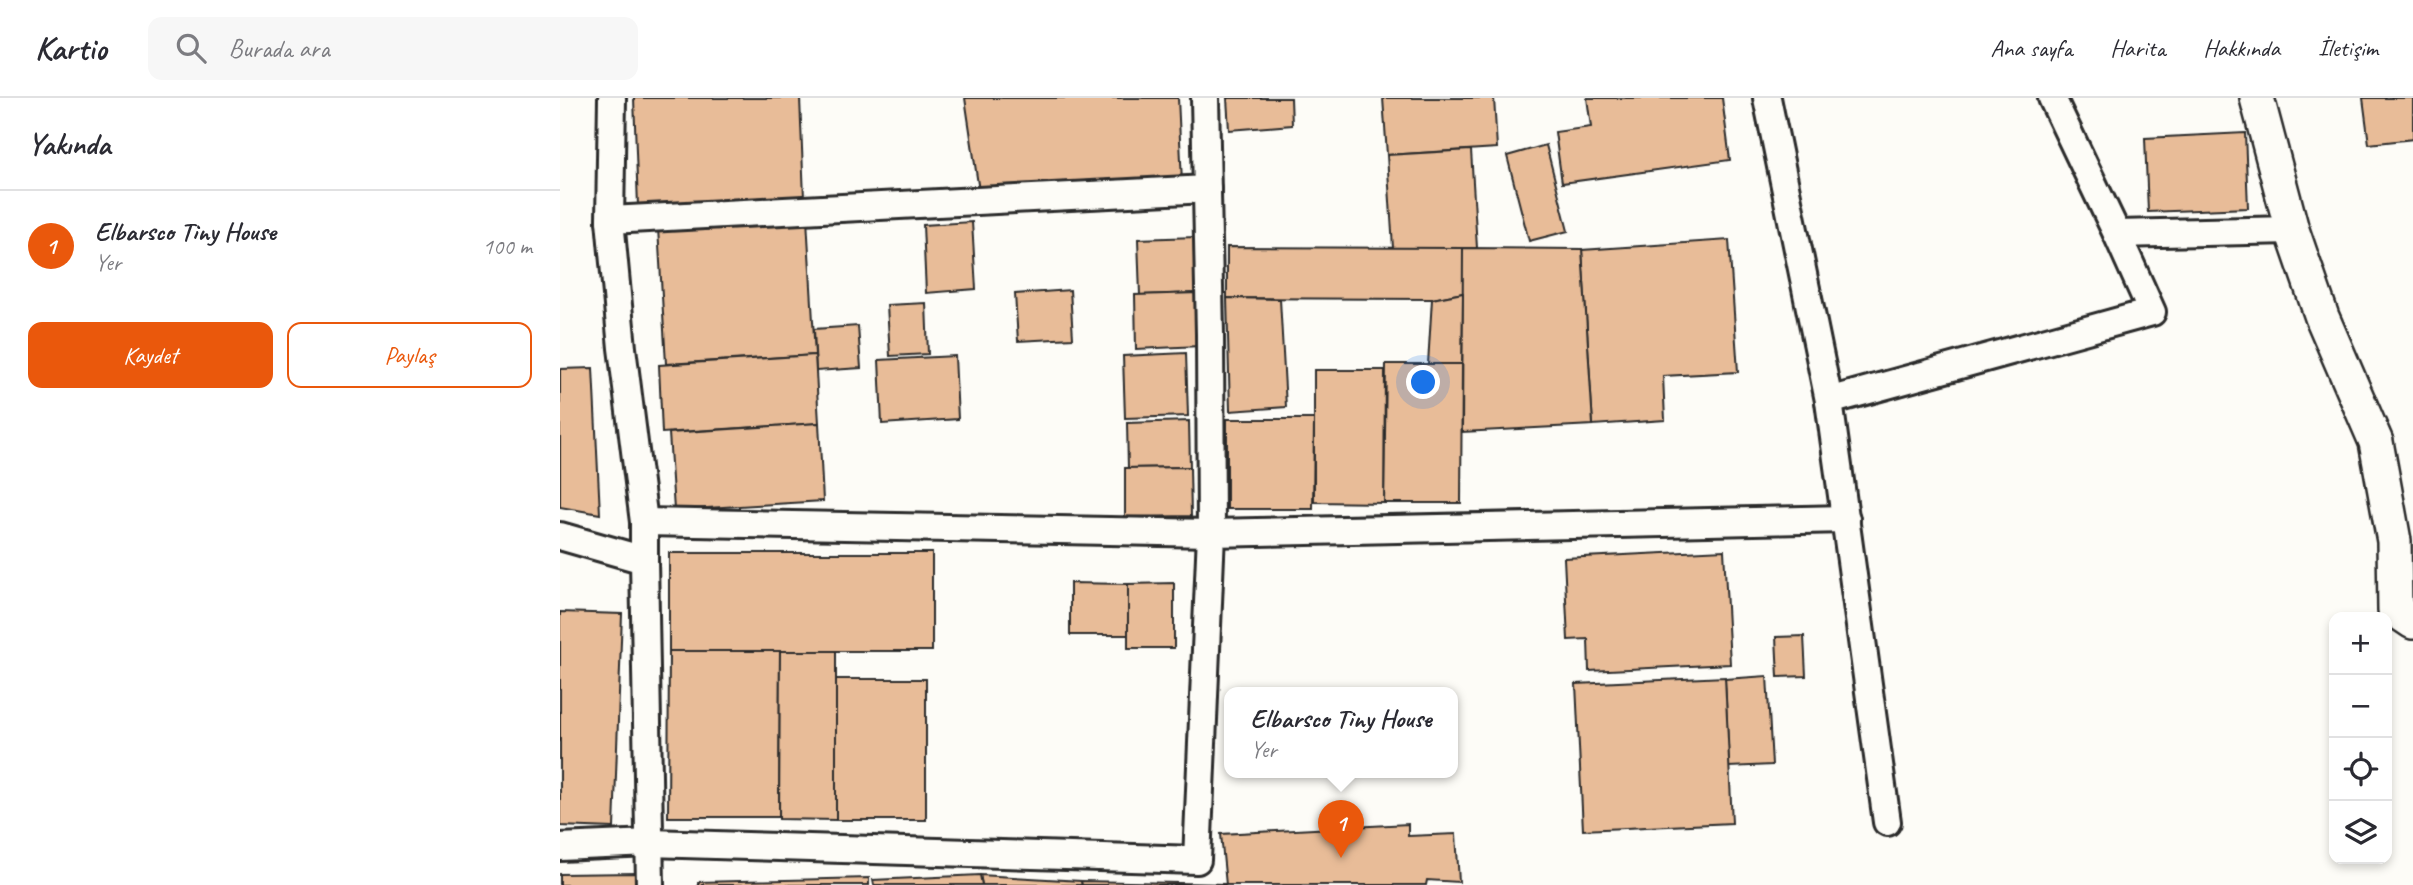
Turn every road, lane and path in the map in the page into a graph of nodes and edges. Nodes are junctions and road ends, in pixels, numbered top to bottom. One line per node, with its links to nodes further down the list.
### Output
1 (612, 98): 7 (street)
2 (1205, 98): 6 (street)
3 (1767, 98): 10 (street)
4 (2052, 98): 9 (street)
5 (2257, 98): 8 (street)
6 (1207, 189): 7 (street); 13 (street)
7 (610, 220): 12 (street)
8 (2292, 230): 9 (street); 16 (street)
9 (2118, 234): 10 (street)
10 (1829, 401): 11 (street)
11 (1846, 519): 13 (street); 17 (street)
12 (644, 522): 13 (street); 15 (street)
13 (1211, 533): 18 (street)
14 (560, 536): 15 (street)
15 (644, 560): 18 (street)
16 (2413, 622)
17 (1887, 821)
18 (650, 843): 19 (street); 20 (street)
19 (560, 847)
20 (650, 885)

